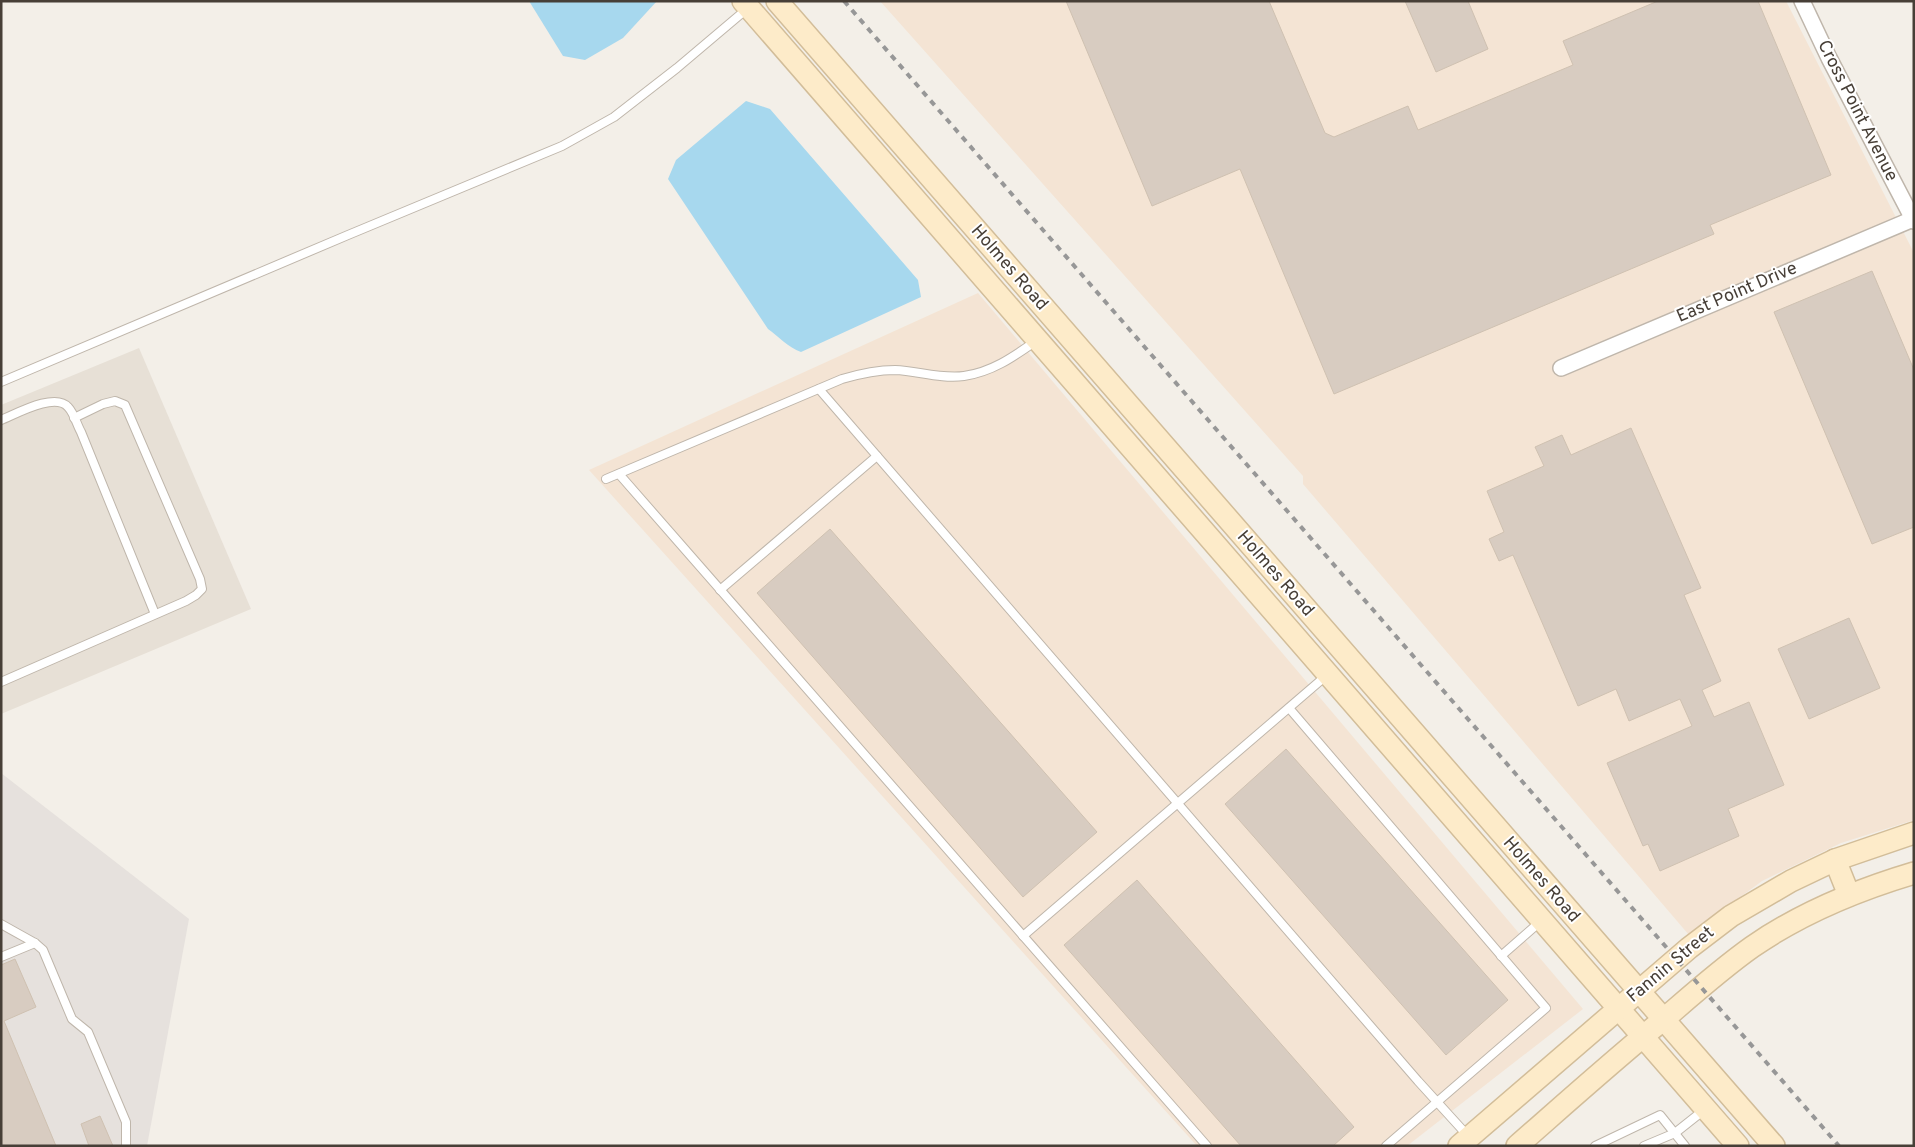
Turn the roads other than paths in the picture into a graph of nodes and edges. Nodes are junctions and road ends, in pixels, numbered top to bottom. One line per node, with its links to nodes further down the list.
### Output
1 (777, 1): 5 (main road, Holmes Road)
2 (1802, 1): 4 (street, Cross Point Avenue)
3 (749, 3): 6 (main road, Holmes Road); 8 (lane)
4 (1913, 220): 7 (street, East Point Drive)
5 (1056, 322): 6 (main road); 17 (main road, Holmes Road)
6 (1038, 340): 9 (lane); 18 (main road, Holmes Road)
7 (1561, 368)
8 (1, 382)
9 (819, 389): 12 (lane); 13 (lane)
10 (74, 418): 11 (lane); 16 (lane); 16 (lane)
11 (1, 420)
12 (878, 456): 15 (lane); 21 (lane)
13 (619, 474): 14 (lane); 15 (lane)
14 (606, 479)
15 (720, 590): 28 (lane)
16 (155, 614): 19 (lane)
17 (1348, 658): 18 (main road); 32 (main road, Holmes Road)
18 (1328, 674): 20 (lane); 26 (main road, Holmes Road)
19 (1, 682)
20 (1289, 708): 21 (lane); 30 (lane)
21 (1178, 803): 28 (lane); 36 (lane)
22 (1914, 833): 23 (main road, Fannin Street)
23 (1834, 860): 25 (main road); 32 (main road, Fannin Street)
24 (1914, 872): 25 (main road, Fannin Street)
25 (1849, 895): 34 (main road, Fannin Street)
26 (1542, 919): 30 (lane); 33 (main road, Holmes Road)
27 (1, 924): 29 (lane)
28 (1023, 936): 41 (lane)
29 (35, 943): 31 (lane); 40 (lane)
30 (1501, 956): 36 (lane)
31 (1, 957)
32 (1638, 992): 33 (main road, Fannin Street); 34 (main road, Holmes Road)
33 (1619, 1009): 35 (main road, Holmes Road); 39 (main road, Fannin Street)
34 (1663, 1019): 35 (main road, Fannin Street); 48 (main road, Holmes Road)
35 (1643, 1036): 37 (main road, Holmes Road); 43 (main road, Fannin Street)
36 (1437, 1102): 39 (lane); 42 (lane)
37 (1706, 1109): 38 (lane); 47 (main road, Holmes Road)
38 (1675, 1133): 44 (lane); 45 (lane); 46 (lane)
39 (1464, 1142)
40 (126, 1146)
41 (1207, 1146)
42 (1386, 1146)
43 (1518, 1146)
44 (1595, 1146)
45 (1644, 1146)
46 (1685, 1146)
47 (1738, 1146)
48 (1774, 1146)

